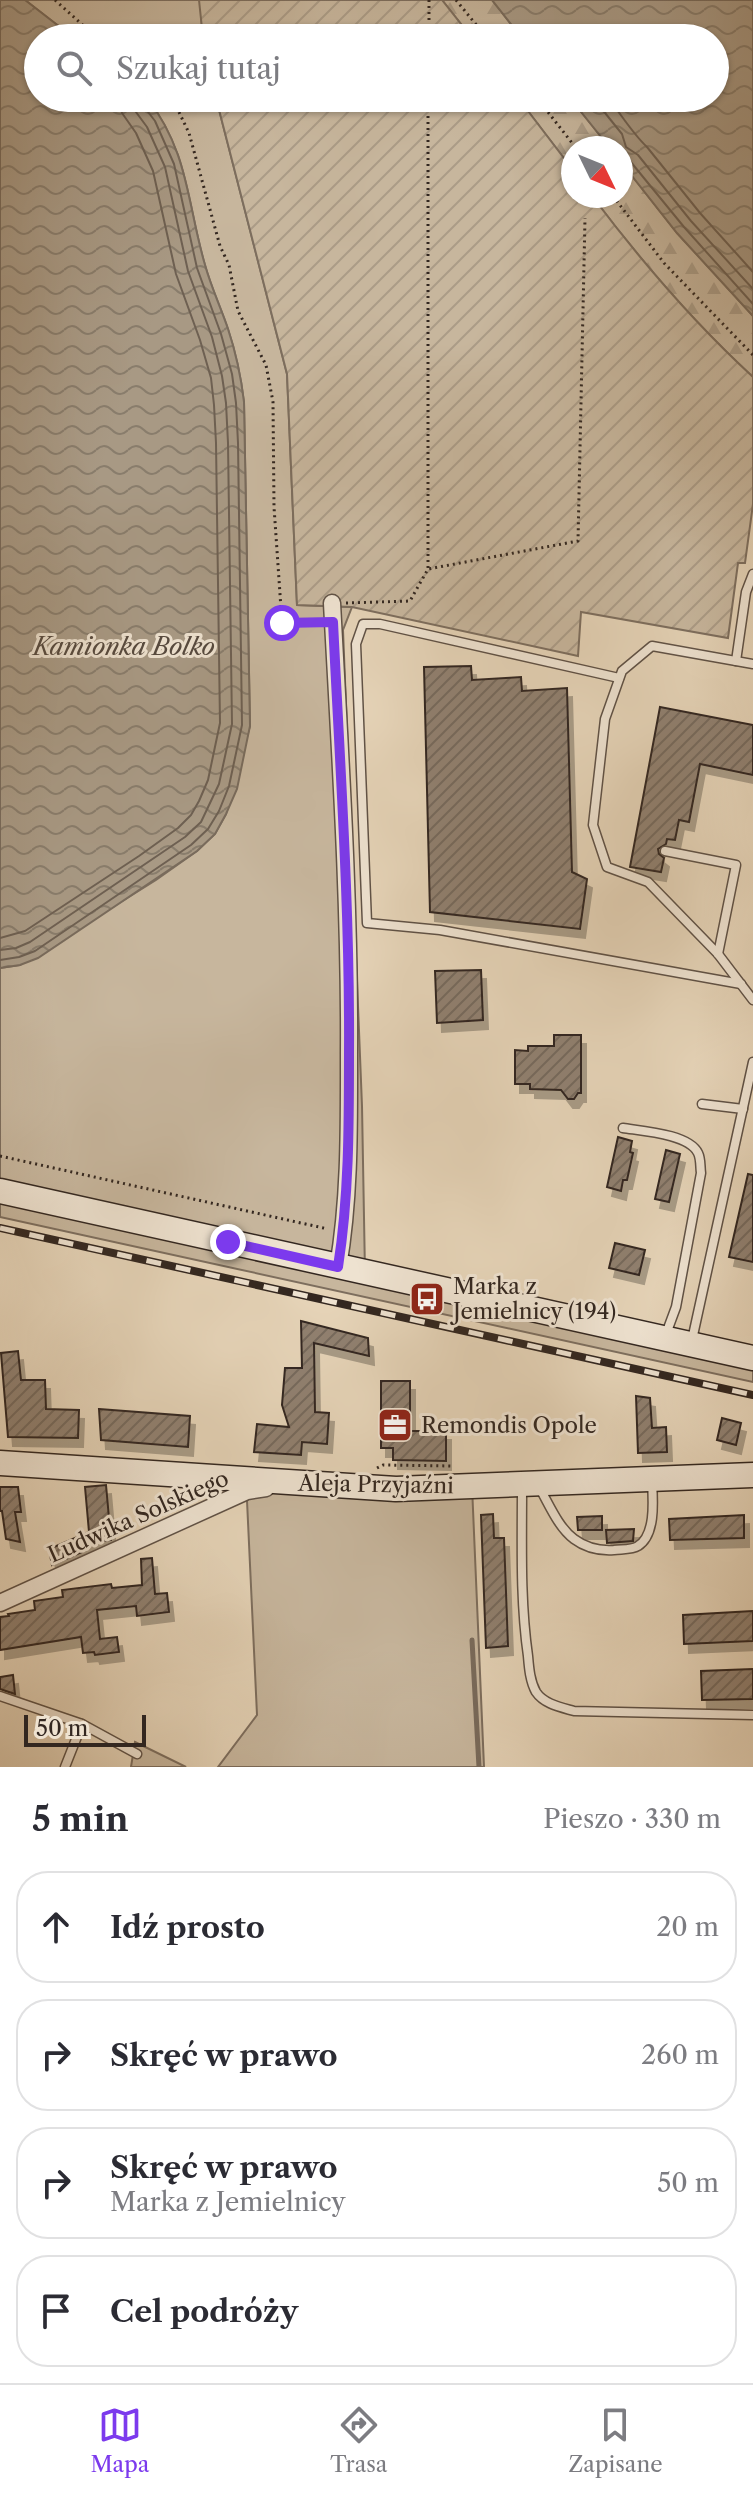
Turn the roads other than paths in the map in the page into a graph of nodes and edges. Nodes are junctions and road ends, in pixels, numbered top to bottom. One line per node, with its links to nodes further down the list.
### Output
1 (753, 574): 3 (lane)
2 (332, 603): 15 (street)
3 (736, 661): 4 (lane); 5 (lane)
4 (753, 664)
5 (619, 678): 7 (lane); 8 (lane)
6 (665, 851): 7 (lane)
7 (718, 954): 8 (lane)
8 (741, 984): 9 (lane)
9 (753, 1000)
10 (753, 1062): 12 (lane)
11 (702, 1104): 12 (lane)
12 (743, 1109): 17 (lane)
13 (623, 1128): 16 (lane)
14 (0, 1191): 15 (main road)
15 (338, 1267): 16 (main road)
16 (664, 1338): 17 (main road)
17 (691, 1344): 18 (main road)
18 (753, 1358)
19 (0, 1463): 22 (main road, Aleja Przyjaźni)
20 (753, 1475): 21 (main road, Aleja Przyjaźni)
21 (652, 1479): 23 (main road, Aleja Przyjaźni); 23 (lane)
22 (298, 1482): 23 (main road, Aleja Przyjaźni); 24 (street, Ludwika Solskiego)
23 (530, 1484): 26 (lane)
24 (0, 1603)
25 (0, 1696): 27 (lane)
26 (753, 1715)
27 (82, 1724): 28 (lane); 29 (lane)
28 (137, 1754)
29 (65, 1767)

